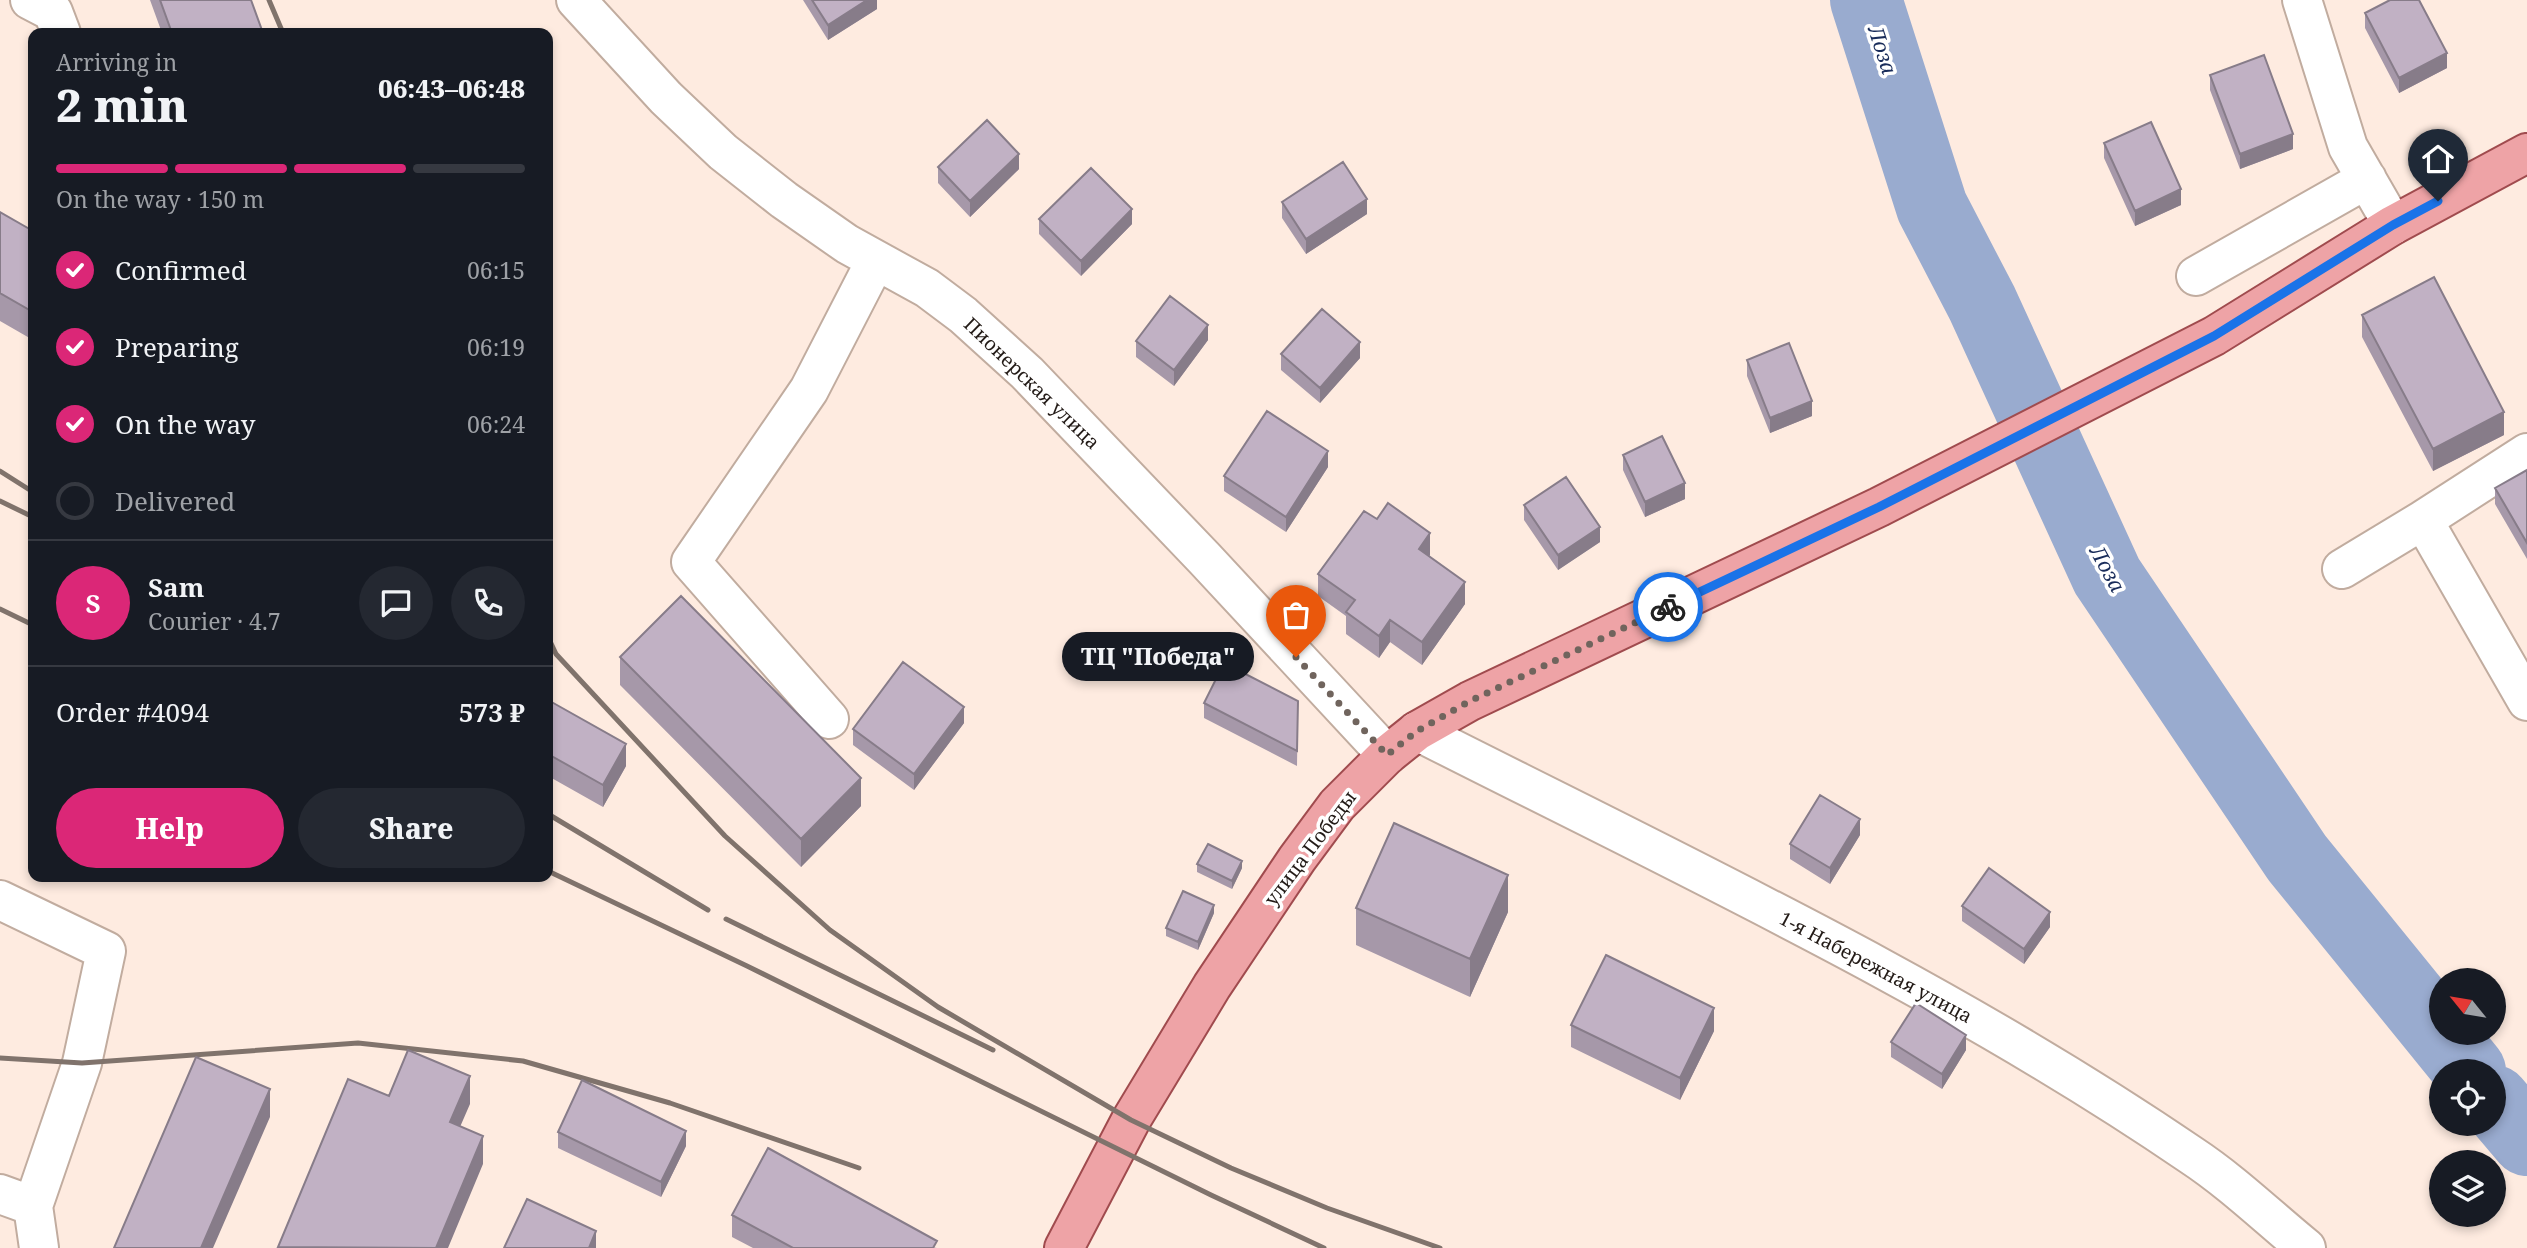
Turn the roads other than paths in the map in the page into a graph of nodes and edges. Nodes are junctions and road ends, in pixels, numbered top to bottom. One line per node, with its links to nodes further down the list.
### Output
1 (30, 0): 4 (street)
2 (576, 0): 8 (street, Пионерская улица)
3 (2302, 0): 6 (street)
4 (59, 28)
5 (2527, 153): 7 (main road)
6 (2367, 179): 7 (street); 9 (street)
7 (2393, 225): 15 (main road, улица Победы)
8 (876, 260): 14 (street); 16 (street, Пионерская улица)
9 (2196, 276)
10 (2527, 453): 11 (street)
11 (2423, 520): 12 (street); 13 (street)
12 (2342, 569)
13 (2527, 701)
14 (829, 719)
15 (1417, 731): 16 (main road, улица Победы); 21 (street, 1-я Набережная улица)
16 (1387, 755): 20 (main road, улица Победы)
17 (0, 900): 18 (street)
18 (17, 1200): 19 (street)
19 (39, 1248)
20 (1064, 1248)
21 (2306, 1248)

